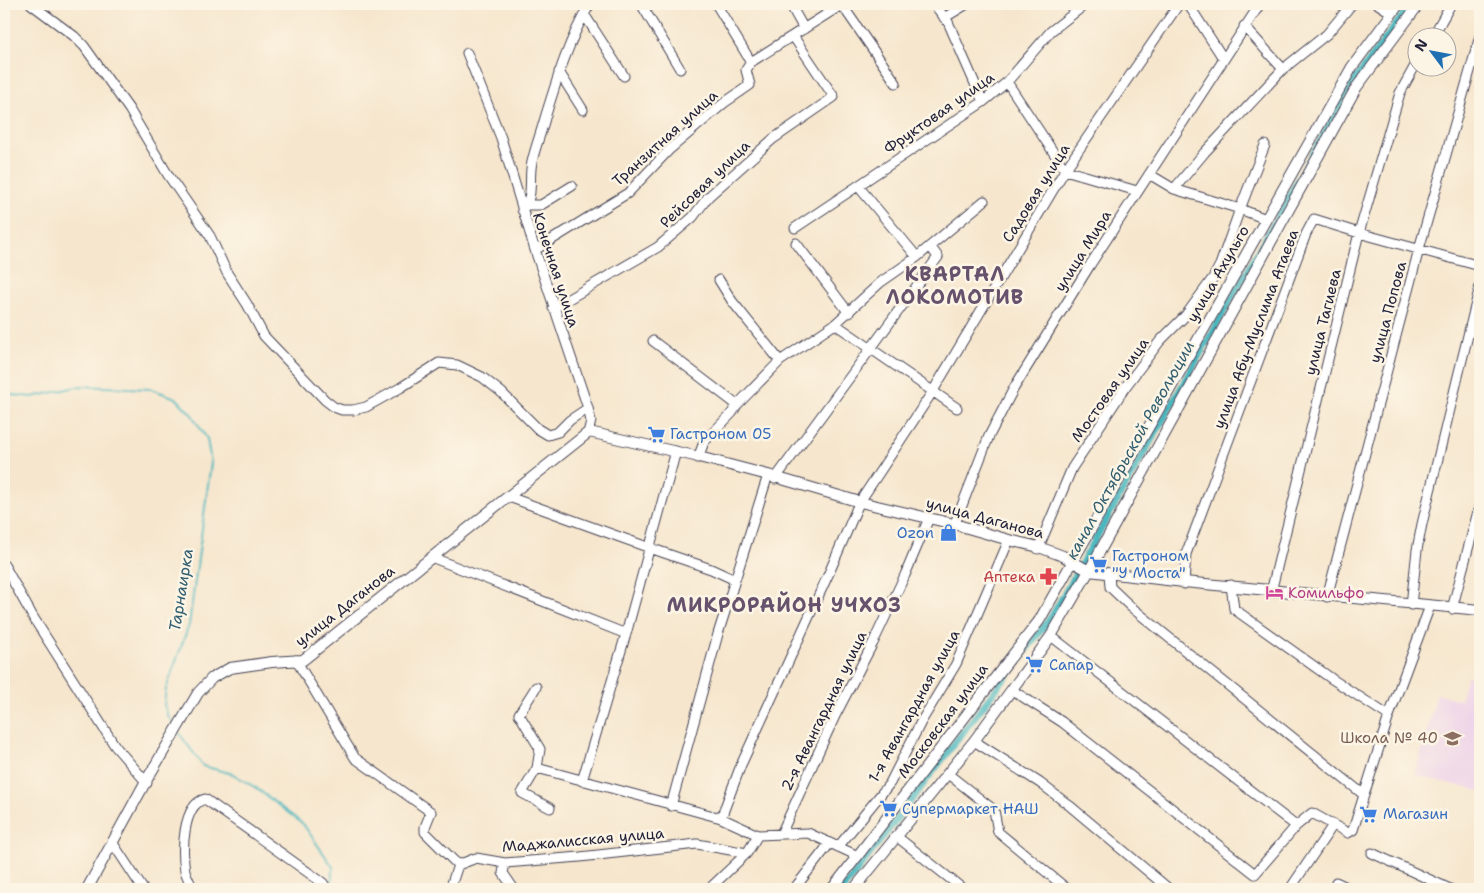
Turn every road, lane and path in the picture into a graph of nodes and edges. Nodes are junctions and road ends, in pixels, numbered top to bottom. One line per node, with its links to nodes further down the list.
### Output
1 (31, 4): 67 (street)
2 (590, 4): 19 (street, Конечная улица)
3 (641, 4): 29 (street)
4 (716, 4): 28 (street)
5 (790, 4): 23 (street)
6 (842, 4): 23 (street); 35 (street)
7 (934, 4): 20 (street)
8 (967, 4): 20 (street)
9 (1086, 4): 34 (street, Фруктовая улица)
10 (1179, 4): 39 (street, Садовая улица)
11 (1188, 4): 27 (street)
12 (1260, 4): 21 (street, улица Мира)
13 (1352, 4): 30 (street)
14 (1378, 4): 18 (street)
15 (1400, 4): 18 (main road, улица Ахульго)
16 (1419, 4): 84 (main road)
17 (1451, 4): 22 (street)
18 (1392, 13): 48 (main road, улица Ахульго)
19 (584, 14): 31 (street, Конечная улица); 32 (street)
20 (944, 18): 36 (street)
21 (1244, 26): 27 (street, улица Мира); 30 (street)
22 (1438, 28)
23 (804, 29): 24 (street)
24 (793, 36): 28 (street); 59 (street, Рейсовая улица)
25 (1480, 36): 53 (street, улица Попова)
26 (467, 52): 46 (street)
27 (1223, 58): 40 (street, улица Мира)
28 (751, 62): 54 (street, Транзитная улица)
29 (680, 70)
30 (1283, 70): 43 (street)
31 (559, 72): 37 (street); 46 (street, Конечная улица)
32 (624, 76)
33 (1408, 78): 50 (street, улица Тагиева)
34 (1007, 82): 36 (street, Фруктовая улица); 39 (street)
35 (896, 83)
36 (983, 102): 42 (street, Фруктовая улица)
37 (583, 110)
38 (1265, 145): 47 (street, Мостовая улица)
39 (1065, 170): 44 (street); 65 (street, Садовая улица)
40 (1149, 174): 43 (street); 44 (street, улица Мира)
41 (572, 186): 46 (street)
42 (858, 186): 49 (street, Фруктовая улица); 55 (street)
43 (1174, 189): 47 (street)
44 (1138, 191): 77 (street, улица Мира)
45 (984, 201): 52 (street)
46 (525, 207): 54 (street, Конечная улица)
47 (1240, 209): 48 (street); 80 (street, Мостовая улица)
48 (1266, 219): 82 (main road, улица Ахульго)
49 (795, 228)
50 (1359, 233): 53 (street, улица Абу-Муслима Атаева); 87 (street, улица Абу-Муслима Атаева); 89 (street, улица Тагиева)
51 (796, 243): 60 (street)
52 (930, 246): 55 (street); 63 (street)
53 (1419, 249): 56 (street, улица Абу-Муслима Атаева); 90 (street, улица Попова)
54 (535, 250): 59 (street, Конечная улица)
55 (917, 256): 60 (street)
56 (1480, 266)
57 (719, 280): 64 (street)
58 (1480, 286): 91 (street)
59 (554, 308): 67 (street, Конечная улица)
60 (849, 312): 61 (street)
61 (835, 324): 63 (street); 64 (street)
62 (653, 340): 66 (street)
63 (870, 348): 65 (street); 72 (street)
64 (780, 361): 66 (street)
65 (933, 390): 68 (street); 74 (street, Садовая улица)
66 (737, 406): 71 (street)
67 (588, 408): 69 (street, Конечная улица)
68 (958, 408)
69 (588, 433): 70 (main road, улица Даганова); 73 (main road, улица Даганова)
70 (676, 452): 71 (main road, улица Даганова); 79 (street)
71 (698, 458): 72 (main road, улица Даганова)
72 (772, 477): 74 (main road, улица Даганова); 86 (street)
73 (508, 496): 79 (street); 81 (main road, улица Даганова)
74 (860, 503): 76 (main road, улица Даганова); 109 (street, Садовая улица)
75 (1480, 504): 93 (street)
76 (928, 518): 77 (main road, улица Даганова); 112 (street, 2-я Авангардная улица)
77 (954, 525): 78 (main road, улица Даганова)
78 (1009, 541): 80 (main road, улица Даганова); 116 (street, 1-я Авангардная улица)
79 (650, 548): 86 (street); 95 (street)
80 (1038, 548): 82 (main road, улица Даганова)
81 (432, 558): 95 (street); 97 (main road, улица Даганова)
82 (1071, 563): 84 (main road, улица Даганова); 119 (main road, Московская улица)
83 (4, 565): 105 (street)
84 (1088, 573): 85 (main road, улица Даганова); 96 (main road)
85 (1109, 575): 87 (main road, улица Даганова); 106 (street)
86 (736, 580): 107 (street)
87 (1184, 583): 88 (main road, улица Даганова)
88 (1231, 587): 89 (main road, улица Даганова); 100 (street)
89 (1272, 591): 90 (main road, улица Даганова)
90 (1327, 596): 91 (main road, улица Даганова)
91 (1411, 605): 92 (main road, улица Даганова)
92 (1430, 606): 93 (main road, улица Даганова); 100 (street)
93 (1452, 609): 94 (main road, улица Даганова)
94 (1480, 611)
95 (626, 634): 104 (street)
96 (1051, 636): 99 (main road); 111 (street)
97 (297, 661): 105 (main road, улица Даганова); 121 (street)
98 (536, 687): 102 (street)
99 (1012, 690): 101 (main road); 111 (street)
100 (1389, 716): 106 (street)
101 (974, 741): 103 (main road); 135 (street)
102 (537, 768): 104 (street); 108 (street)
103 (948, 774): 114 (main road); 134 (street)
104 (582, 781): 107 (street)
105 (146, 782): 115 (main road, улица Даганова)
106 (1364, 795): 110 (street)
107 (671, 806): 109 (street)
108 (550, 808)
109 (721, 818): 113 (street)
110 (1332, 825): 111 (street); 136 (street)
111 (1296, 826)
112 (781, 834): 113 (street); 116 (street)
113 (758, 835): 117 (street)
114 (896, 836): 132 (main road); 133 (street)
115 (113, 843): 123 (main road, улица Даганова); 124 (street)
116 (834, 845): 119 (street); 130 (street, 1-я Авангардная улица)
117 (747, 853): 120 (street, Маджалисская улица); 129 (street)
118 (1372, 853): 138 (street)
119 (858, 856): 131 (main road, Московская улица)
120 (505, 863): 121 (street, Маджалисская улица); 128 (street)
121 (458, 865): 127 (street)
122 (1336, 882): 137 (street)
123 (88, 889)
124 (143, 889)
125 (193, 889): 126 (street)
126 (327, 889)
127 (450, 889)
128 (514, 889)
129 (709, 889)
130 (794, 889)
131 (832, 889)
132 (854, 889)
133 (963, 889)
134 (1067, 889)
135 (1169, 889)
136 (1290, 889)
137 (1350, 889)
138 (1450, 889)

